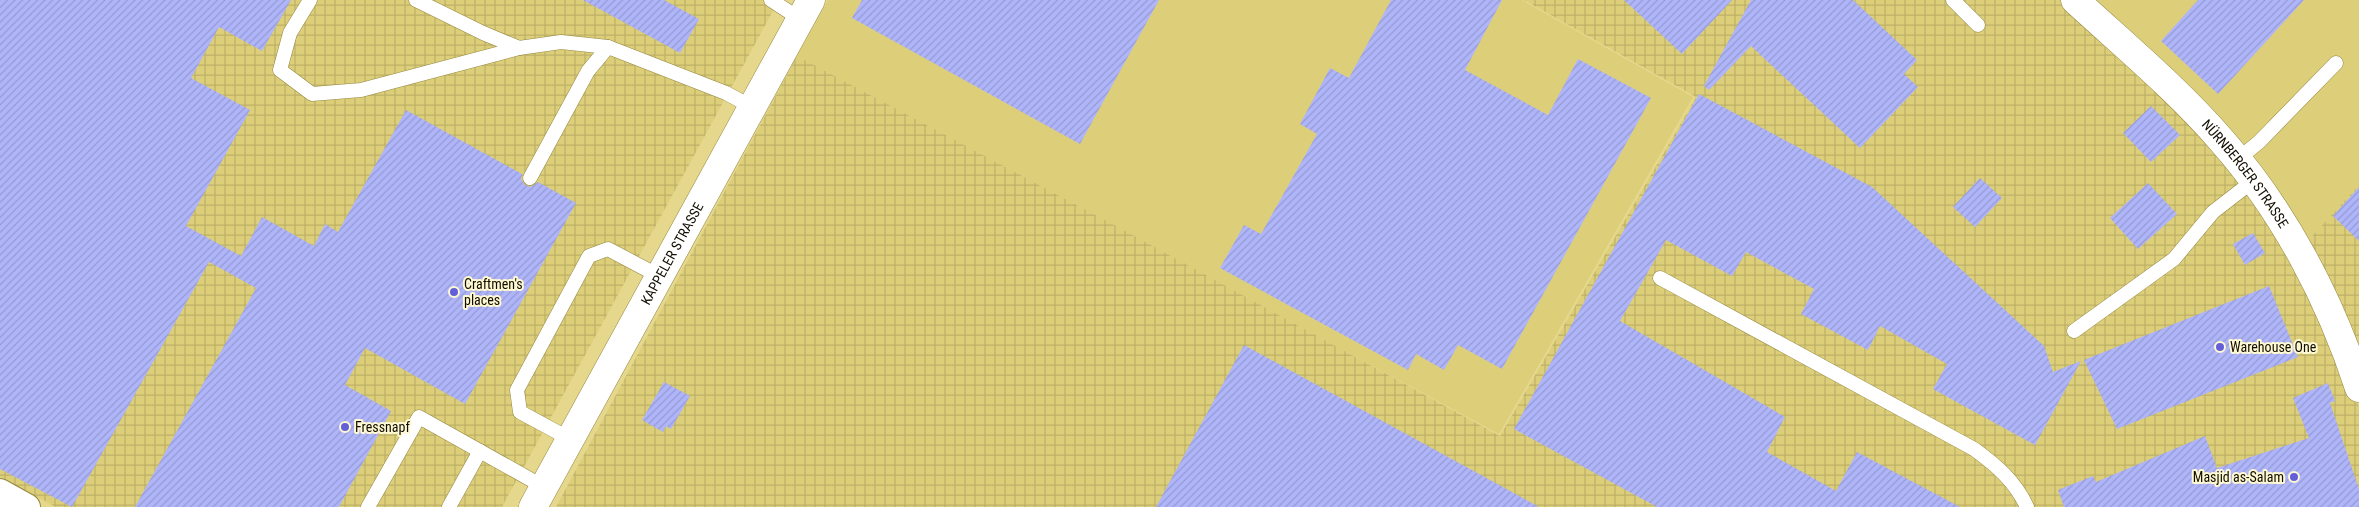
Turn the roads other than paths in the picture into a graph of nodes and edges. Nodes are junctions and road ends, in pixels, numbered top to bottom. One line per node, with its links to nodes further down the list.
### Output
1 (310, 0): 9 (lane)
2 (416, 0): 9 (lane)
3 (771, 0): 6 (lane)
4 (1953, 0): 7 (lane)
5 (2075, 0): 12 (street, NÜRNBERGER STRASSE)
6 (805, 9): 11 (street, KAPPELER STRASSE)
7 (1978, 25)
8 (608, 47): 9 (lane); 11 (lane); 13 (lane)
9 (519, 48)
10 (2336, 63): 12 (lane)
11 (752, 107): 15 (street, KAPPELER STRASSE)
12 (2237, 160): 14 (street, NÜRNBERGER STRASSE)
13 (530, 178)
14 (2253, 181): 17 (lane); 18 (street, NÜRNBERGER STRASSE)
15 (659, 276): 19 (street, KAPPELER STRASSE); 19 (lane)
16 (1660, 278): 26 (lane)
17 (2074, 331)
18 (2359, 388)
19 (570, 439): 22 (street, KAPPELER STRASSE)
20 (480, 451): 22 (lane); 24 (lane); 25 (lane)
21 (0, 492): 23 (street)
22 (538, 497)
23 (27, 507)
24 (368, 507)
25 (449, 507)
26 (2027, 507)

